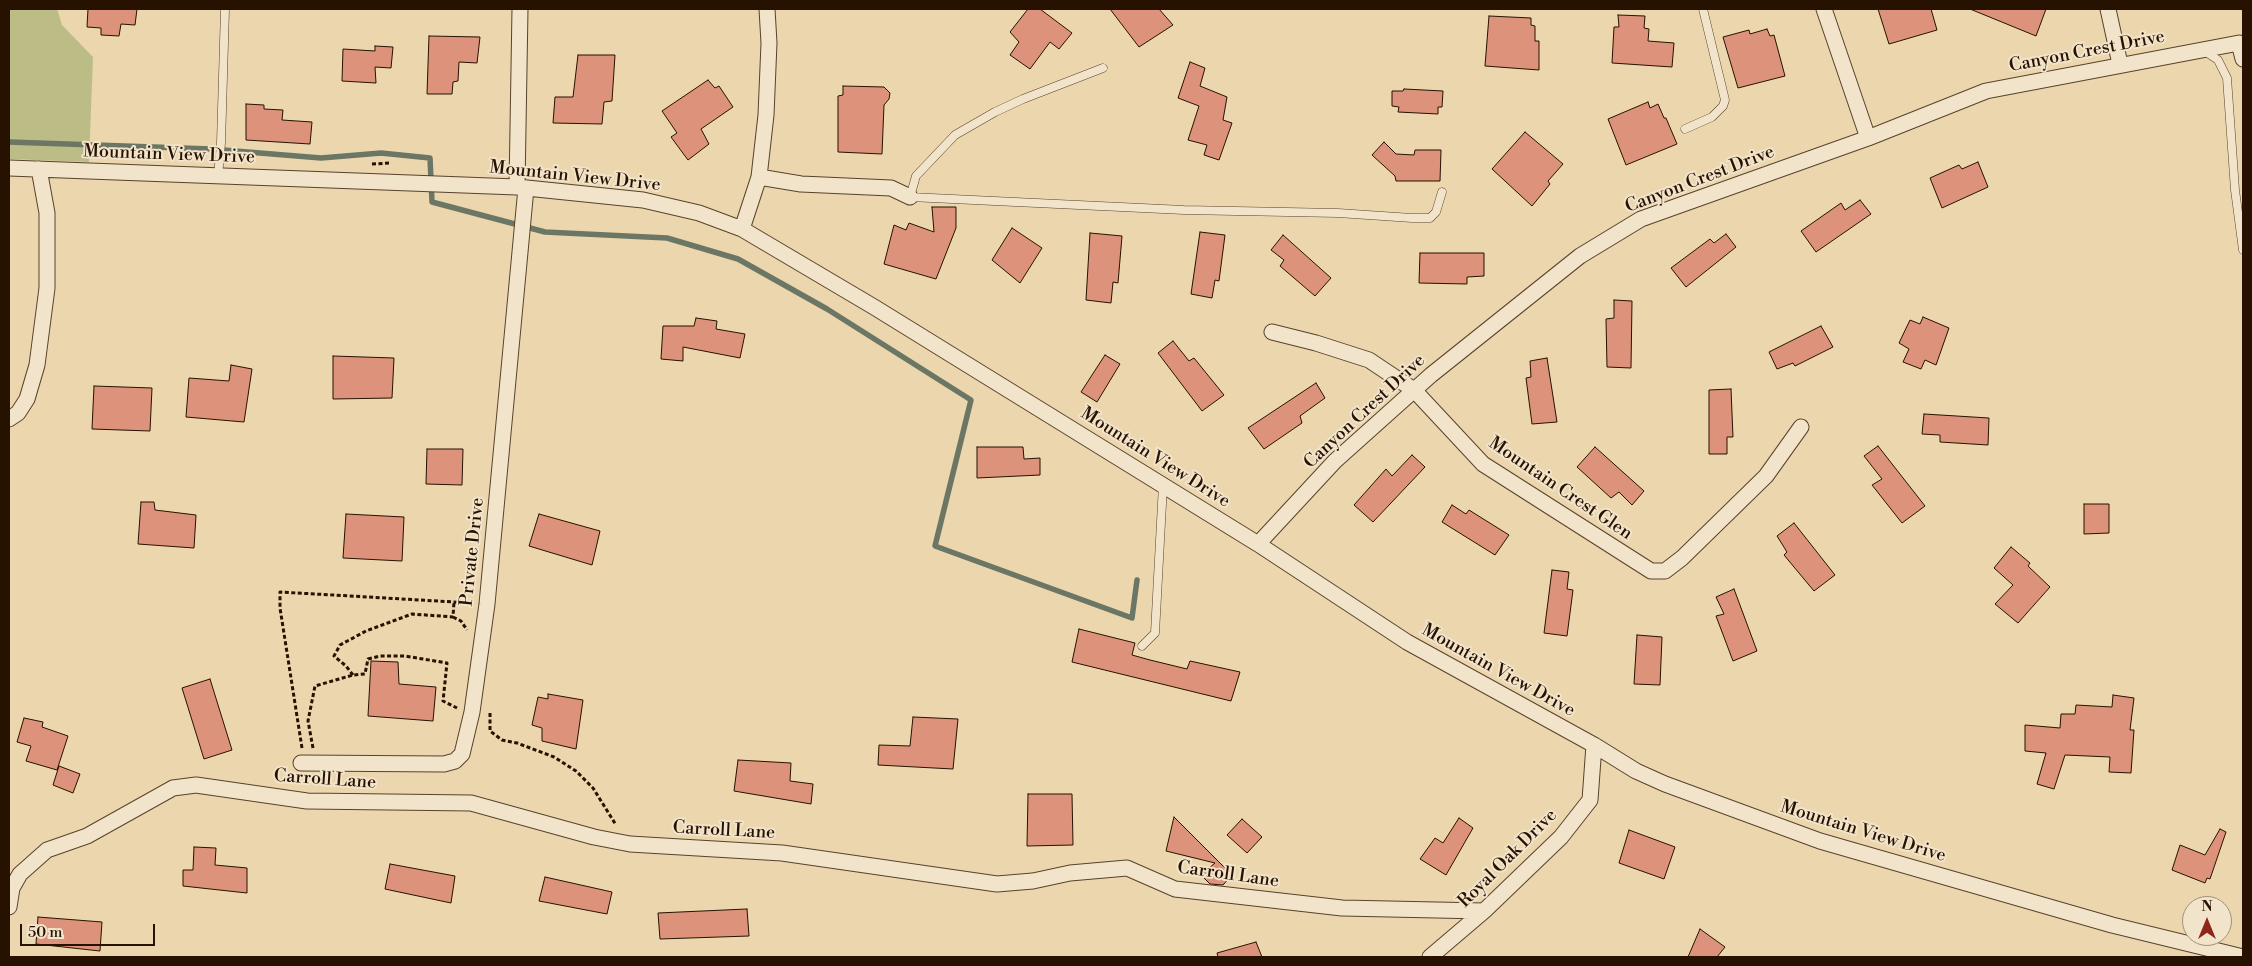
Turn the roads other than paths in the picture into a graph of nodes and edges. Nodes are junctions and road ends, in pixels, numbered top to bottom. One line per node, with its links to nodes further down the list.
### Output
1 (225, 9): 16 (lane)
2 (520, 9): 18 (street, Private Drive)
3 (767, 9): 17 (street)
4 (1703, 9): 12 (lane)
5 (1824, 9): 13 (street)
6 (2108, 9): 10 (street)
7 (2241, 42): 8 (street, Canyon Crest Drive); 9 (street, Canyon Crest Drive)
8 (2201, 49): 10 (street, Canyon Crest Drive); 22 (lane)
9 (2243, 59)
10 (2120, 64): 13 (street, Canyon Crest Drive)
11 (1103, 68): 20 (lane)
12 (1685, 129)
13 (1868, 138): 24 (street, Canyon Crest Drive)
14 (9, 168): 15 (street, Mountain View Drive)
15 (39, 169): 16 (street, Mountain View Drive); 25 (street)
16 (218, 176): 18 (street, Mountain View Drive)
17 (759, 177): 20 (street); 21 (street)
18 (521, 187): 21 (street, Mountain View Drive); 31 (street, Private Drive)
19 (1442, 192): 20 (lane)
20 (910, 197)
21 (742, 229): 27 (street, Mountain View Drive)
22 (2243, 250)
23 (1272, 332): 24 (street, Mountain Crest Glen)
24 (1414, 390): 26 (street, Mountain Crest Glen); 28 (street, Canyon Crest Drive)
25 (9, 418)
26 (1801, 428)
27 (1163, 485): 28 (street, Mountain View Drive); 29 (lane)
28 (1258, 544): 30 (street, Mountain View Drive)
29 (1142, 646)
30 (1594, 745): 33 (street, Royal Oak Drive); 35 (street, Mountain View Drive)
31 (302, 757)
32 (9, 907): 33 (street, Carroll Lane)
33 (1484, 912): 34 (street, Royal Oak Drive)
34 (1430, 957)
35 (2243, 957)

